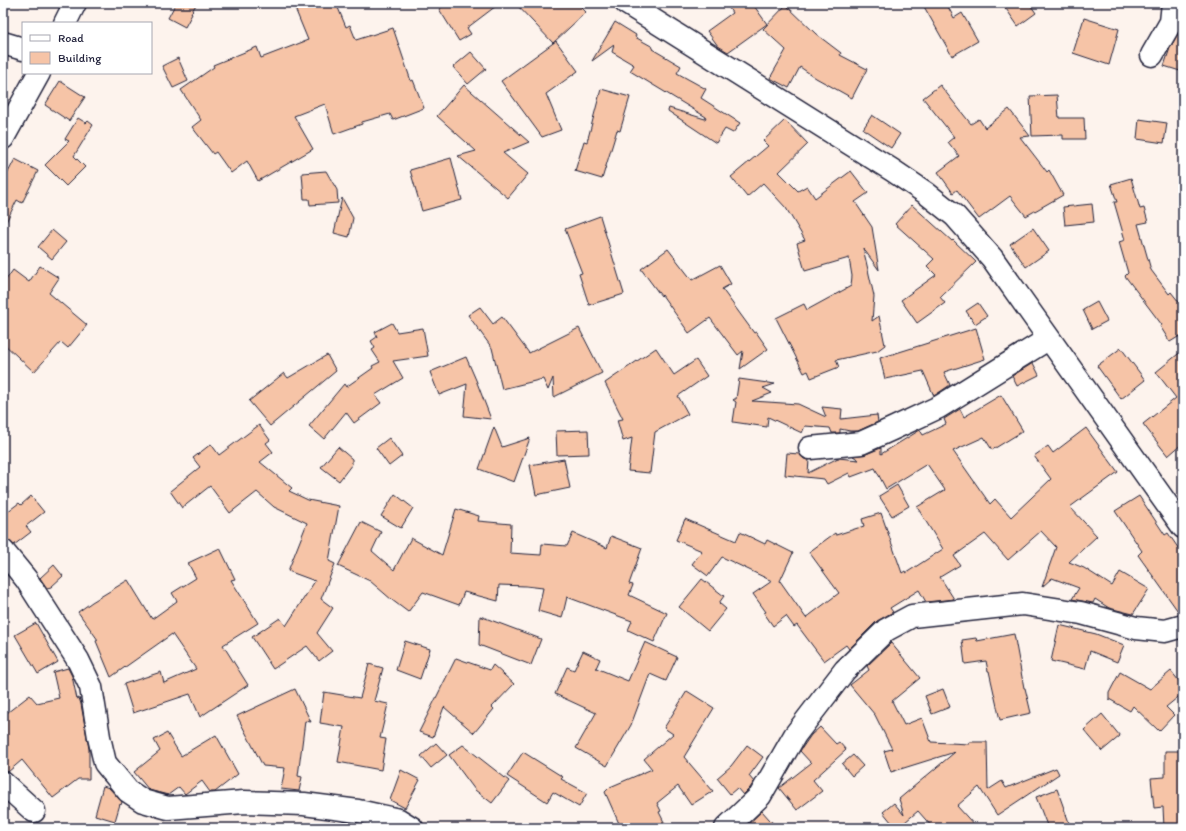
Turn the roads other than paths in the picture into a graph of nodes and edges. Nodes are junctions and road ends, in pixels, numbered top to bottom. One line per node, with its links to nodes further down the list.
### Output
1 (75, 3): 4 (street)
2 (626, 3): 10 (street)
3 (1173, 3): 7 (street)
4 (66, 22)
5 (3, 42): 6 (street)
6 (22, 49)
7 (1152, 55)
8 (38, 74): 9 (street)
9 (3, 138)
10 (1048, 339): 11 (street); 12 (street)
11 (810, 448)
12 (1183, 527)
13 (3, 551): 17 (street)
14 (1183, 626): 18 (street)
15 (3, 783): 16 (street)
16 (34, 810)
17 (412, 828)
18 (726, 828)

